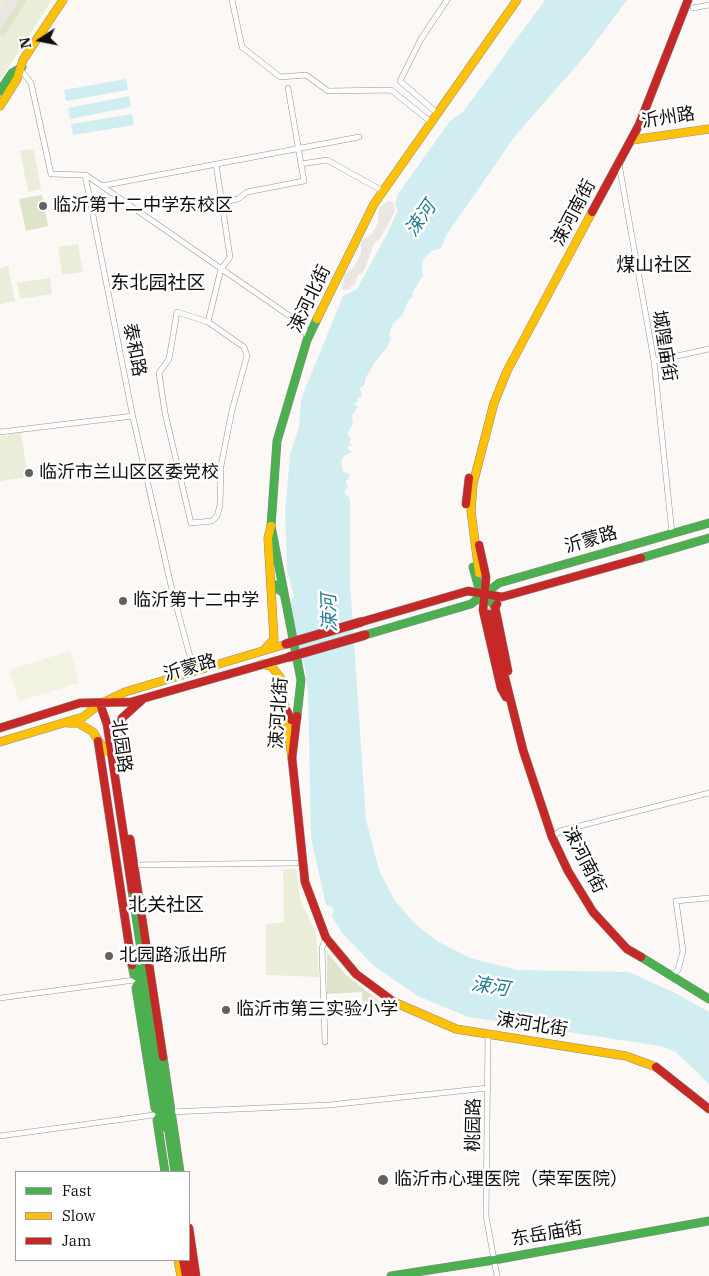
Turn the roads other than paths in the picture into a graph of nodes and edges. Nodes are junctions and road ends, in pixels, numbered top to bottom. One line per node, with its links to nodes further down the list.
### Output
1 (63, 0): 10 (main road)
2 (70, 0): 10 (main road)
3 (232, 0): 15 (street)
4 (447, 0): 14 (street)
5 (517, 0): 14 (main road, 涑河北街)
6 (686, 0): 9 (main road, 涑河南街)
7 (692, 4): 8 (street); 9 (main road)
8 (709, 5)
9 (681, 22): 18 (main road, 涑河南街)
10 (20, 69): 12 (main road); 13 (main road); 23 (street)
11 (288, 88): 19 (street)
12 (0, 91)
13 (0, 106)
14 (437, 114): 15 (main road, 涑河北街)
15 (431, 122): 25 (main road, 涑河北街)
16 (709, 129): 18 (main road, 沂州路)
17 (358, 137): 19 (street)
18 (632, 140): 22 (main road, 涑河南街)
19 (298, 148): 20 (street); 21 (street)
20 (216, 164): 24 (street); 26 (street)
21 (301, 164): 25 (street); 26 (street)
22 (619, 164): 33 (street, 城隍庙街); 40 (main road, 涑河南街)
23 (85, 174): 24 (street); 34 (street, 泰和路)
24 (102, 186): 27 (street)
25 (383, 191): 28 (main road, 涑河北街)
26 (223, 202): 27 (street)
27 (221, 269): 29 (street); 30 (street)
28 (316, 320): 30 (street); 31 (main road, 涑河北街)
29 (208, 322): 29 (street)
30 (304, 326): 31 (street)
31 (307, 340): 37 (main road, 涑河北街)
32 (709, 349): 33 (street)
33 (654, 361): 38 (street, 城隍庙街)
34 (133, 416): 35 (street); 51 (street, 泰和路)
35 (0, 432)
36 (709, 523): 38 (main road, 沂蒙路)
37 (271, 526): 43 (main road, 涑河北街); 48 (main road)
38 (672, 533): 41 (main road, 沂蒙路)
39 (709, 538): 45 (main road, 沂蒙路)
40 (480, 577): 41 (main road); 42 (main road); 44 (main road)
41 (499, 583): 44 (main road, 沂蒙路)
42 (468, 591): 44 (main road, 沂蒙路); 47 (main road, 沂蒙路, bridge)
43 (282, 592): 47 (main road); 55 (main road, 涑河北街)
44 (484, 594): 45 (main road, 沂蒙路); 46 (main road); 49 (main road, 沂蒙路, bridge); 53 (main road)
45 (502, 597): 46 (main road)
46 (492, 610): 53 (main road, 涑河南街); 53 (main road)
47 (286, 644): 48 (main road, 沂蒙路)
48 (262, 651): 51 (main road, 沂蒙路)
49 (289, 657): 50 (main road, 沂蒙路); 55 (main road)
50 (262, 664): 52 (main road, 沂蒙路); 61 (main road)
51 (194, 671): 54 (main road, 沂蒙路)
52 (144, 698): 54 (main road, 沂蒙路); 64 (main road)
53 (510, 702): 63 (main road, 涑河南街)
54 (100, 704): 56 (main road, 沂蒙路); 57 (main road, 沂蒙路); 60 (main road, 北园路); 64 (main road, 北园路)
55 (297, 718): 61 (main road, 涑河北街)
56 (63, 723): 58 (main road); 59 (main road, 沂蒙路)
57 (0, 728)
58 (98, 739): 60 (main road); 70 (main road)
59 (0, 742)
60 (105, 751): 70 (main road, 北园路)
61 (292, 758): 68 (main road, 涑河北街)
62 (709, 793): 63 (street)
63 (552, 837): 69 (main road, 涑河南街)
64 (128, 843): 66 (main road); 70 (main road, 北园路)
65 (296, 863): 66 (street)
66 (133, 865): 77 (main road)
67 (709, 898): 69 (street)
68 (326, 938): 73 (main road, 涑河北街); 74 (street)
69 (672, 975): 72 (main road, 涑河南街)
70 (144, 978): 71 (street); 77 (main road, 北园路)
71 (0, 998)
72 (709, 999)
73 (488, 1034): 75 (street, 桃园路); 76 (main road, 涑河北街)
74 (325, 1042)
75 (488, 1088): 77 (street); 85 (street, 桃园路)
76 (709, 1109)
77 (166, 1113): 78 (street); 79 (main road); 80 (main road, 北园路); 81 (main road, 北园路); 82 (main road)
78 (0, 1136)
79 (165, 1171)
80 (169, 1171)
81 (175, 1171)
82 (180, 1171)
83 (709, 1221): 85 (main road, 东岳庙街)
84 (190, 1235): 92 (main road)
85 (494, 1260): 93 (main road, 东岳庙街); 94 (street, 桃园路)
86 (178, 1261): 89 (main road)
87 (183, 1261): 90 (main road)
88 (190, 1261): 91 (main road)
89 (181, 1276)
90 (186, 1276)
91 (192, 1276)
92 (196, 1276)
93 (391, 1276)
94 (497, 1276)

